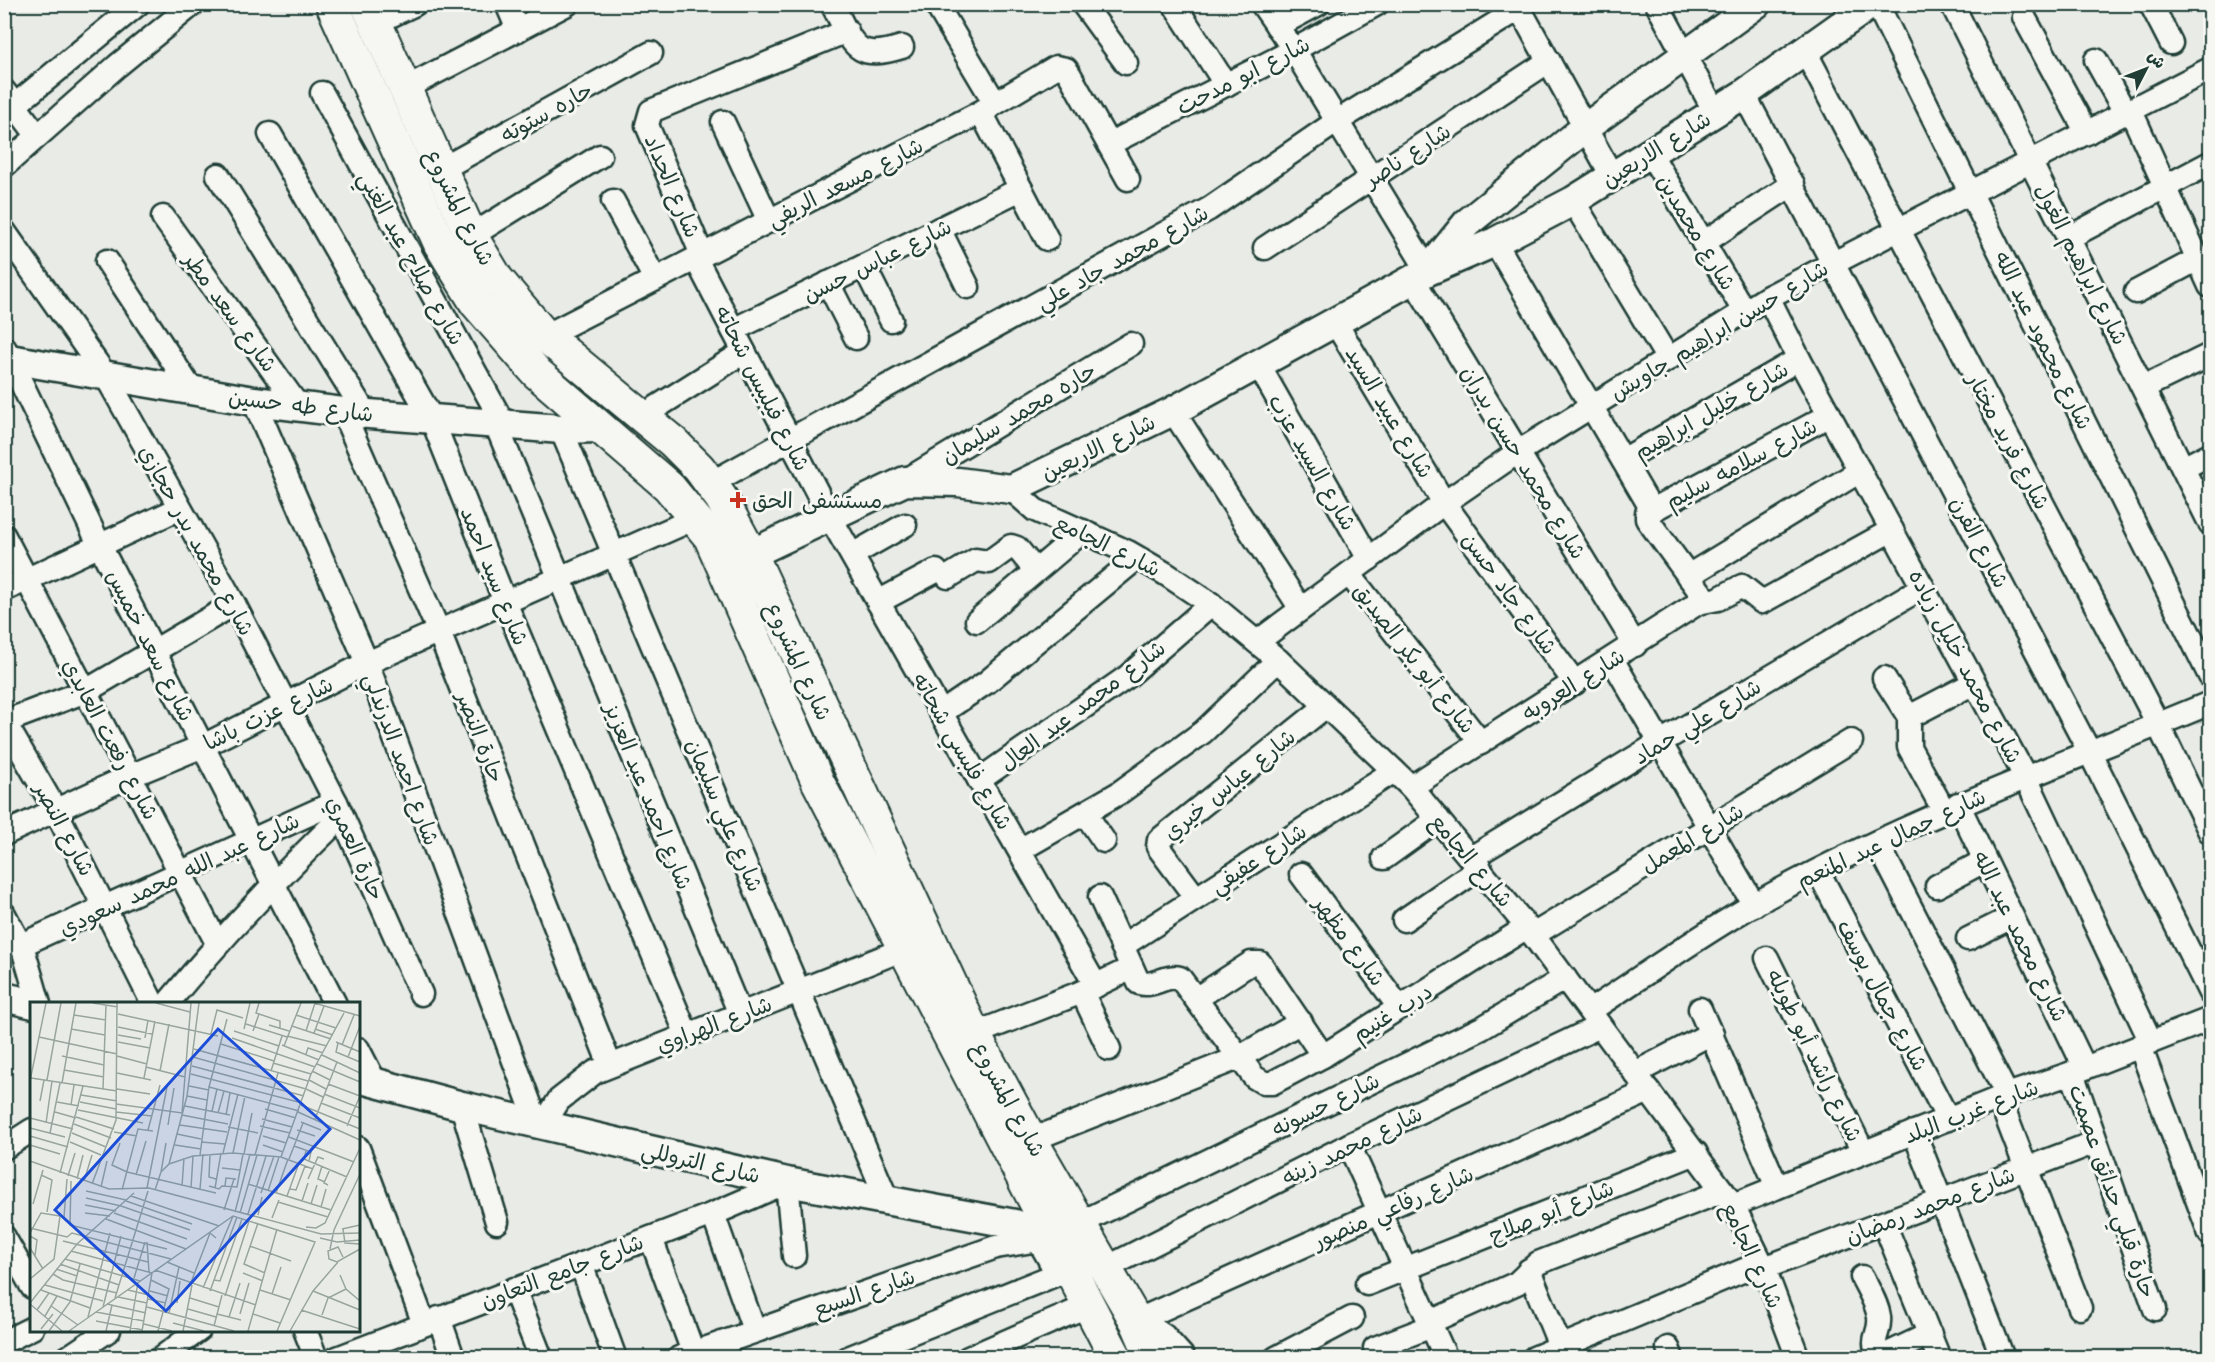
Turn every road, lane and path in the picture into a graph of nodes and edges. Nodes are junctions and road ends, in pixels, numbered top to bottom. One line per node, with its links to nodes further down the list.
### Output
1 (138, 4): 40 (street)
2 (193, 4): 49 (street)
3 (332, 4): 115 (main road, شارع المشروع)
4 (415, 4): 21 (street)
5 (507, 4): 24 (street)
6 (567, 4): 24 (street)
7 (832, 4): 25 (street)
8 (936, 4): 41 (street)
9 (1083, 4): 34 (street)
10 (1174, 4): 36 (street)
11 (1262, 4): 23 (street, شارع محمد حسن بدران)
12 (1318, 4): 23 (street)
13 (1377, 4): 28 (street, شارع ابو مدحت)
14 (1657, 4): 31 (street)
15 (1756, 4): 31 (street, شارع الاربعين)
16 (1871, 4): 29 (street, شارع الاربعين)
17 (1877, 4): 64 (street, شارع محمود عبد الله)
18 (1952, 4): 53 (street, شارع ابراهيم الغول)
19 (2151, 4): 26 (street)
20 (1518, 7): 33 (street); 45 (street, شارع محمد جاد علي)
21 (371, 14): 37 (main road, شارع المشروع)
22 (2024, 16): 47 (street)
23 (1277, 26): 28 (street, شارع محمد حسن بدران)
24 (518, 30): 37 (street)
25 (847, 31): 27 (street); 78 (street, شارع الحداد)
26 (2171, 43)
27 (902, 47)
28 (1294, 50): 36 (street, شارع ابو مدحت); 45 (street, شارع محمد حسن بدران)
29 (1805, 51): 39 (street, شارع الاربعين); 69 (street, شارع فريد مختار)
30 (651, 53): 56 (street, حاره ستوته)
31 (1685, 56): 42 (street); 46 (street, شارع الاربعين)
32 (2096, 60): 43 (street)
33 (1548, 61): 46 (street); 59 (street, شارع ناصر)
34 (1126, 63)
35 (2211, 69): 43 (street, شارع حسن ابراهيم جاويش)
36 (1226, 85): 50 (street, شارع ابو مدحت)
37 (404, 89): 56 (main road, شارع المشروع)
38 (322, 93): 114 (street, شارع صلاح عبد الغني)
39 (1744, 94): 42 (street, شارع الاربعين); 61 (street, شارع الفرن)
40 (9, 99): 49 (street)
41 (988, 108): 50 (street, شارع مسعد الريفي); 63 (street); 68 (street, شارع مسعد الريفي)
42 (1715, 112): 51 (street, شارع الاربعين)
43 (2129, 113): 47 (street, شارع حسن ابراهيم جاويش); 62 (street)
44 (723, 122): 68 (street)
45 (1336, 122): 59 (street, شارع محمد حسن بدران); 117 (street, شارع محمد جاد علي)
46 (1585, 128): 58 (street); 83 (street, شارع الاربعين)
47 (2087, 133): 53 (street, شارع حسن ابراهيم جاويش)
48 (270, 134): 113 (street, شارع سيد احمد)
49 (37, 135): 55 (street)
50 (1109, 144): 60 (street)
51 (1650, 153): 58 (street, شارع الاربعين); 76 (street, شارع محمدين)
52 (600, 156): 72 (street)
53 (2029, 160): 64 (street, شارع حسن ابراهيم جاويش); 73 (street, شارع ابراهيم الغول)
54 (2211, 163): 62 (street)
55 (4, 166)
56 (440, 170): 72 (main road, شارع المشروع)
57 (218, 174): 110 (street, حارة النصر)
58 (1612, 176): 66 (street, شارع الاربعين)
59 (1371, 178): 77 (street, شارع ناصر); 83 (street, شارع محمد حسن بدران)
60 (1128, 179)
61 (1793, 184): 76 (street); 81 (street, شارع الفرن)
62 (2165, 187): 73 (street); 79 (street)
63 (1021, 189): 70 (street, شارع عباس حسن); 74 (street)
64 (1970, 191): 69 (street, شارع حسن ابراهيم جاويش); 163 (street, شارع محمود عبد الله)
65 (613, 201): 84 (street)
66 (1573, 201): 75 (street, شارع الاربعين); 100 (street)
67 (163, 217): 107 (street, شارع سعد مطر)
68 (769, 221): 78 (street, شارع مسعد الريفي)
69 (1897, 228): 81 (street, شارع حسن ابراهيم جاويش); 174 (street, شارع فريد مختار)
70 (939, 229): 82 (street, شارع عباس حسن); 87 (street)
71 (4, 231): 103 (street, شارع محمد بدر حجازي)
72 (471, 236): 94 (main road, شارع المشروع)
73 (2068, 238): 104 (street, شارع ابراهيم الغول)
74 (1047, 239)
75 (1495, 242): 83 (street, شارع الاربعين); 108 (street)
76 (1703, 243): 90 (street, شارع محمدين)
77 (1265, 248)
78 (699, 257): 84 (street, شارع مسعد الريفي); 93 (street, شارع فيليبس شحاته)
79 (2198, 260): 86 (street); 88 (street)
80 (107, 261): 105 (street)
81 (1834, 261): 89 (street, شارع حسن ابراهيم جاويش); 179 (street, شارع الفرن)
82 (864, 266): 85 (street, شارع عباس حسن); 91 (street)
83 (1420, 275): 92 (street, شارع الاربعين); 118 (street, شارع محمد حسن بدران)
84 (655, 279): 94 (street, شارع مسعد الريفي)
85 (828, 283): 93 (street, شارع عباس حسن); 95 (street)
86 (2211, 286)
87 (968, 287)
88 (2136, 292)
89 (1768, 297): 90 (street, شارع حسن ابراهيم جاويش); 101 (street, شارع محمد خليل زياده)
90 (1744, 311): 100 (street, شارع حسن ابراهيم جاويش)
91 (891, 320)
92 (1335, 322): 102 (street, شارع الاربعين); 126 (street, شارع عبيد السيد)
93 (733, 330): 97 (street, شارع فيليبس شحاته)
94 (545, 336): 112 (main road, شارع المشروع)
95 (856, 339)
96 (1131, 344): 123 (street, حاره محمد سليمان)
97 (744, 352): 112 (street); 117 (street, شارع فيليبس شحاته)
98 (6, 355): 103 (street, شارع طه حسين); 136 (street, شارع سعد خميس)
99 (2211, 355): 104 (street)
100 (1668, 359): 108 (street, شارع حسن ابراهيم جاويش)
101 (1799, 360): 111 (street, شارع محمد خليل زياده); 120 (street, شارع خليل ابراهيم)
102 (1258, 364): 109 (street, شارع الاربعين); 141 (street, شارع السيد عزب)
103 (106, 376): 105 (street, شارع طه حسين); 127 (street, شارع محمد بدر حجازي)
104 (2144, 387): 121 (street, شارع ابراهيم الغول)
105 (191, 389): 106 (street, شارع طه حسين)
106 (254, 401): 107 (street, شارع طه حسين); 162 (street, شارع احمد الدرندلي)
107 (298, 406): 110 (street, شارع طه حسين)
108 (1592, 407): 118 (street, شارع حسن ابراهيم جاويش); 120 (street)
109 (1173, 411): 125 (street, شارع الاربعين); 154 (street)
110 (354, 413): 113 (street, شارع طه حسين); 156 (street, حارة النصر)
111 (1830, 415): 122 (street, شارع محمد خليل زياده); 128 (street, شارع سلامه سليم)
112 (641, 417): 124 (main road, شارع المشروع)
113 (432, 419): 114 (street, شارع طه حسين); 150 (street, شارع سيد احمد)
114 (499, 423): 116 (street, شارع طه حسين); 145 (street, شارع صلاح عبد الغني)
115 (599, 428): 116 (street, شارع طه حسين); 130 (main road, شارع المشروع)
116 (561, 429): 137 (street, شارع علي سليمان)
117 (789, 439): 124 (street, شارع محمد جاد علي); 129 (street, شارع فيليبس شحاته)
118 (1518, 452): 126 (street, شارع حسن ابراهيم جاويش); 158 (street, شارع محمد حسن بدران)
119 (2211, 454): 121 (street)
120 (1623, 460): 128 (street)
121 (2183, 468): 131 (street, شارع ابراهيم الغول)
122 (1860, 471): 133 (street, شارع محمد خليل زياده); 144 (street)
123 (905, 482): 125 (street); 129 (street)
124 (711, 483): 138 (main road, شارع المشروع)
125 (1011, 489): 134 (street, شارع الجامع)
126 (1444, 503): 141 (street, شارع حسن ابراهيم جاويش); 165 (street, شارع جاد حسن)
127 (178, 509): 136 (street); 152 (street, شارع محمد بدر حجازي)
128 (1652, 510): 144 (street)
129 (830, 517): 138 (street); 139 (street, شارع فلبسي شحاته)
130 (696, 518): 137 (street, شارع عزت باشا); 217 (main road, شارع المشروع)
131 (2211, 523)
132 (905, 525): 139 (street)
133 (1892, 530): 147 (street, شارع محمد خليل زياده); 149 (street, شارع العروبه)
134 (1083, 531): 140 (street, شارع الجامع); 142 (street)
135 (4, 536): 146 (street, شارع رفعت العابدي)
136 (100, 546): 146 (street); 159 (street, شارع سعد خميس)
137 (614, 553): 145 (street, شارع عزت باشا); 222 (street, شارع علي سليمان)
138 (751, 554): 237 (main road, شارع المشروع)
139 (852, 555): 151 (street, شارع فلبسي شحاته)
140 (1137, 558): 153 (street, شارع الجامع); 171 (street)
141 (1369, 559): 143 (street, شارع حسن ابراهيم جاويش)
142 (1035, 570): 151 (street); 155 (street)
143 (1349, 574): 154 (street, شارع حسن ابراهيم جاويش); 177 (street, شارع أبو بكر الصديق)
144 (1688, 576): 149 (street)
145 (559, 578): 150 (street, شارع عزت باشا); 232 (street, شارع احمد عبد العزيز)
146 (26, 579): 148 (street); 167 (street, شارع رفعت العابدي)
147 (1923, 587): 166 (street, شارع محمد خليل زياده); 176 (street, شارع علي حماد)
148 (4, 590)
149 (1706, 600): 158 (street, شارع العروبه)
150 (505, 602): 156 (street, شارع عزت باشا); 238 (street, شارع سيد احمد)
151 (879, 602): 171 (street, شارع فلبسي شحاته)
152 (234, 604): 159 (street); 169 (street, شارع محمد بدر حجازي)
153 (1211, 604): 157 (street, شارع الجامع); 183 (street, شارع محمد عبد العال)
154 (1301, 609): 157 (street, شارع حسن ابراهيم جاويش)
155 (977, 621)
156 (439, 632): 162 (street, شارع عزت باشا); 244 (street, حارة النصر)
157 (1257, 642): 160 (street, شارع الجامع)
158 (1635, 645): 161 (street, شارع العروبه)
159 (154, 652): 167 (street); 178 (street, شارع سعد خميس)
160 (1278, 660): 170 (street, شارع الجامع); 188 (street)
161 (1612, 660): 165 (street, شارع العروبه); 176 (street)
162 (367, 663): 169 (street, شارع عزت باشا); 252 (street, شارع احمد الدرندلي)
163 (2211, 676)
164 (1884, 678): 172 (street)
165 (1575, 683): 177 (street, شارع العروبه)
166 (1974, 683): 172 (street); 182 (street, شارع محمد خليل زياده)
167 (86, 691): 173 (street); 181 (street, شارع رفعت العابدي)
168 (2211, 703): 174 (street, شارع جمال عبد المنعم)
169 (287, 704): 178 (street, شارع عزت باشا); 186 (street, حارة العمري)
170 (1326, 706): 180 (street, شارع الجامع); 206 (street, شارع عباس خيري)
171 (941, 713): 183 (street, شارع فلبسي شحاته)
172 (1909, 717): 185 (street, شارع محمد عبد الله)
173 (5, 722): 187 (street, شارع النصر)
174 (2158, 724): 179 (street, شارع جمال عبد المنعم); 191 (street, شارع فريد مختار)
175 (1851, 741): 190 (street, شارع المعمل)
176 (1659, 742): 190 (street); 199 (street, شارع علي حماد)
177 (1481, 743): 184 (street, شارع العروبه)
178 (203, 746): 181 (street, شارع عزت باشا); 193 (street, شارع سعد خميس)
179 (2090, 753): 182 (street, شارع جمال عبد المنعم); 223 (street, شارع الفرن)
180 (1394, 771): 184 (street, شارع الجامع); 206 (street, شارع عفيفي)
181 (130, 776): 187 (street, شارع عزت باشا); 201 (street, شارع رفعت العابدي)
182 (2026, 778): 185 (street, شارع جمال عبد المنعم); 239 (street, شارع محمد خليل زياده)
183 (979, 780): 196 (street, شارع فلبسي شحاته)
184 (1411, 787): 189 (street, شارع الجامع)
185 (1951, 807): 195 (street, شارع جمال عبد المنعم); 198 (street, شارع محمد عبد الله)
186 (339, 809): 193 (street, شارع عبد الله محمد سعودي); 203 (street); 224 (street, حارة العمري)
187 (56, 811): 192 (street, شارع عزت باشا); 208 (street, شارع النصر)
188 (1085, 813): 194 (street); 196 (street)
189 (1438, 819): 197 (street); 199 (street, شارع الجامع)
190 (1709, 828): 207 (street); 212 (street, شارع المعمل)
191 (2211, 832)
192 (4, 834)
193 (252, 841): 201 (street, شارع عبد الله محمد سعودي); 203 (street, شارع سعد خميس)
194 (1104, 841)
195 (1877, 842): 200 (street, شارع جمال عبد المنعم); 249 (street)
196 (1020, 850): 221 (street, شارع فلبسي شحاته)
197 (1384, 858)
198 (1984, 861): 204 (street); 210 (street, شارع محمد عبد الله)
199 (1476, 863): 211 (street, شارع علي حماد); 212 (street, شارع الجامع)
200 (1818, 871): 207 (street, شارع جمال عبد المنعم); 251 (street, شارع جمال يوسف)
201 (180, 873): 208 (street, شارع عبد الله محمد سعودي); 214 (street, شارع رفعت العابدي)
202 (1301, 874): 230 (street, شارع مظهر)
203 (273, 882): 214 (street); 228 (street, شارع سعد خميس)
204 (1937, 886)
205 (1100, 897): 216 (street)
206 (1196, 898): 216 (street, شارع عفيفي)
207 (1754, 905): 233 (street, شارع جمال عبد المنعم)
208 (106, 908): 215 (street, شارع عبد الله محمد سعودي); 226 (street, شارع النصر)
209 (4, 914): 215 (street)
210 (2012, 916): 213 (street); 245 (street, شارع محمد عبد الله)
211 (1404, 920)
212 (1530, 931): 220 (street, شارع الجامع); 230 (street, درب غنيم)
213 (1968, 939)
214 (217, 943): 227 (street)
215 (21, 945): 229 (street)
216 (1122, 946): 219 (street)
217 (904, 949): 222 (street, شارع الهراوي); 278 (main road, شارع المشروع)
218 (1767, 958): 259 (street, شارع راشد أبو طويله)
219 (1132, 968): 221 (street); 225 (street)
220 (1565, 978): 233 (street, شارع الجامع); 274 (street, شارع حسونه)
221 (1089, 989): 237 (street); 240 (street, شارع فلبسي شحاته)
222 (799, 991): 232 (street, شارع الهراوي); 269 (street, شارع علي سليمان)
223 (2211, 993)
224 (421, 994)
225 (1197, 998): 235 (street); 243 (street)
226 (152, 1002)
227 (169, 1002)
228 (334, 1002)
229 (21, 1003)
230 (1399, 1007): 242 (street, درب غنيم)
231 (1700, 1009): 236 (street)
232 (740, 1014): 238 (street, شارع الهراوي)
233 (1595, 1018): 246 (street, شارع الجامع); 257 (street, شارع محمد زينه)
234 (2210, 1021): 239 (street, شارع غرب البلد)
235 (1301, 1022): 242 (street); 243 (street)
236 (1712, 1033): 246 (street); 265 (street)
237 (974, 1034): 255 (main road, شارع المشروع)
238 (687, 1035): 244 (street, شارع الهراوي)
239 (2146, 1044): 245 (street, شارع غرب البلد); 267 (street)
240 (1109, 1049)
241 (360, 1056): 247 (street)
242 (1323, 1056): 243 (street, درب غنيم)
243 (1238, 1058): 255 (street)
244 (610, 1065): 252 (street, شارع الهراوي)
245 (2078, 1071): 249 (street, شارع غرب البلد); 256 (street, حارة قبلي حدائق عصمت)
246 (1635, 1073): 248 (street, شارع الجامع)
247 (367, 1080): 250 (street, شارع التروللي)
248 (1649, 1091): 260 (street, شارع الجامع); 270 (street, شارع رفاعي منصور)
249 (2003, 1096): 251 (street, شارع غرب البلد); 262 (street)
250 (462, 1106): 252 (street, شارع التروللي); 272 (street)
251 (1948, 1119): 254 (street, شارع غرب البلد)
252 (540, 1124): 263 (street, شارع التروللي)
253 (30, 1132): 258 (street)
254 (1914, 1132): 259 (street, شارع غرب البلد); 268 (street)
255 (1031, 1140): 274 (main road, شارع المشروع)
256 (2096, 1142): 262 (street, شارع محمد رمضان); 292 (street, حارة قبلي حدائق عصمت)
257 (1349, 1145): 270 (street); 282 (street, شارع محمد زينه)
258 (4, 1148)
259 (1863, 1152): 265 (street, شارع غرب البلد)
260 (1696, 1154): 266 (street, شارع الجامع); 283 (street, شارع أبو صلاح)
261 (360, 1159): 264 (street)
262 (2026, 1169): 268 (street, شارع محمد رمضان); 290 (street)
263 (787, 1182): 269 (street, شارع التروللي); 271 (street, شارع جامع التعاون); 279 (street)
264 (365, 1187): 294 (street)
265 (1777, 1187): 266 (street, شارع غرب البلد)
266 (1728, 1198): 281 (street, شارع الجامع); 284 (street, شارع غرب البلد)
267 (2204, 1198): 275 (street)
268 (1941, 1201): 273 (street, شارع محمد رمضان); 326 (street)
269 (888, 1202): 278 (street, شارع التروللي)
270 (1380, 1213): 283 (street); 295 (street, شارع رفاعي منصور)
271 (713, 1214): 277 (street, شارع جامع التعاون); 298 (street)
272 (497, 1222)
273 (1884, 1223): 281 (street, شارع محمد رمضان); 301 (street)
274 (1080, 1224): 282 (main road, شارع المشروع)
275 (2211, 1234)
276 (4, 1237): 287 (street)
277 (651, 1238): 280 (street, شارع جامع التعاون); 306 (street)
278 (1048, 1239): 285 (street, شارع المشروع); 298 (street, شارع السبع); 317 (main road)
279 (794, 1256)
280 (582, 1264): 289 (street, شارع جامع التعاون); 313 (street)
281 (1762, 1266): 304 (street, شارع محمد رمضان); 323 (street, شارع الجامع)
282 (1106, 1268): 295 (main road, شارع المشروع)
283 (1406, 1269): 288 (street, شارع أبو صلاح); 296 (street)
284 (1529, 1270): 296 (street, شارع غرب البلد); 304 (street)
285 (1060, 1273): 291 (street, شارع المشروع); 314 (street)
286 (1863, 1277): 324 (street)
287 (30, 1283)
288 (1367, 1284)
289 (514, 1289): 294 (street, شارع جامع التعاون); 312 (street)
290 (2080, 1308)
291 (1078, 1310): 315 (street); 316 (street, شارع المشروع)
292 (2155, 1310)
293 (1352, 1318): 320 (street)
294 (431, 1321): 310 (street, شارع جامع التعاون); 311 (street)
295 (1137, 1321): 318 (main road); 319 (street, شارع المشروع)
296 (1431, 1324): 305 (street, شارع غرب البلد); 321 (street)
297 (30, 1329): 302 (street)
298 (754, 1330): 306 (street, شارع السبع)
299 (196, 1332): 308 (street)
300 (306, 1332): 309 (street)
301 (1930, 1334): 324 (street); 325 (street)
302 (4, 1342)
303 (100, 1343): 307 (street)
304 (1560, 1346): 322 (street, شارع محمد رمضان)
305 (1375, 1348)
306 (686, 1355)
307 (67, 1358)
308 (161, 1358)
309 (316, 1358)
310 (337, 1358)
311 (453, 1358)
312 (541, 1358)
313 (615, 1358)
314 (848, 1358)
315 (968, 1358)
316 (1101, 1358)
317 (1116, 1358)
318 (1152, 1358)
319 (1180, 1358)
320 (1276, 1358)
321 (1446, 1358)
322 (1534, 1358)
323 (1798, 1358)
324 (1879, 1358)
325 (1939, 1358)
326 (2003, 1358)

